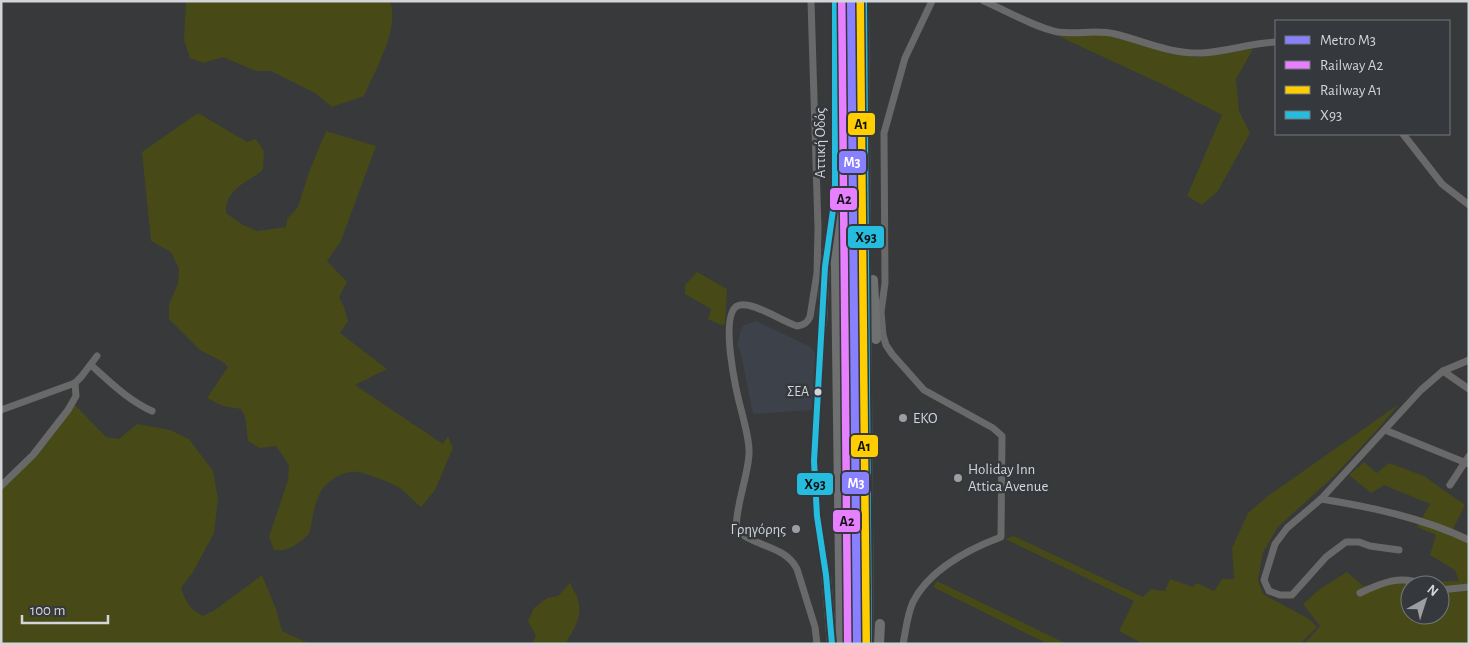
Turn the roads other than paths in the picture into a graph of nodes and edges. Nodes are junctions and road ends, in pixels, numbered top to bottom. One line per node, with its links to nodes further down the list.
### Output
1 (811, 1): 35 (street)
2 (835, 1): 9 (highway, Αττική Οδός)
3 (864, 1): 7 (highway)
4 (932, 1): 40 (street)
5 (984, 1): 6 (street)
6 (1275, 42)
7 (865, 127): 12 (highway); 38 (highway)
8 (1404, 135): 10 (street)
9 (835, 196): 11 (highway); 37 (highway, Αττική Οδός)
10 (1469, 205)
11 (822, 324)
12 (876, 339)
13 (97, 356): 15 (street)
14 (1469, 360): 16 (street)
15 (91, 365): 17 (street); 20 (street)
16 (1443, 372): 18 (street); 21 (street)
17 (75, 383): 19 (street); 25 (street)
18 (1469, 389)
19 (1, 410)
20 (152, 411)
21 (1385, 430): 23 (street); 26 (street)
22 (1469, 456): 23 (street)
23 (1466, 463): 24 (street)
24 (1450, 485)
25 (1, 486)
26 (1321, 499): 27 (street); 28 (street)
27 (1469, 540)
28 (1399, 550)
29 (826, 575): 36 (highway)
30 (1400, 580): 33 (street)
31 (1469, 587): 32 (street)
32 (1450, 589)
33 (1360, 593)
34 (880, 624): 39 (highway)
35 (817, 644)
36 (832, 644)
37 (841, 644)
38 (869, 644)
39 (879, 644)
40 (903, 644)

